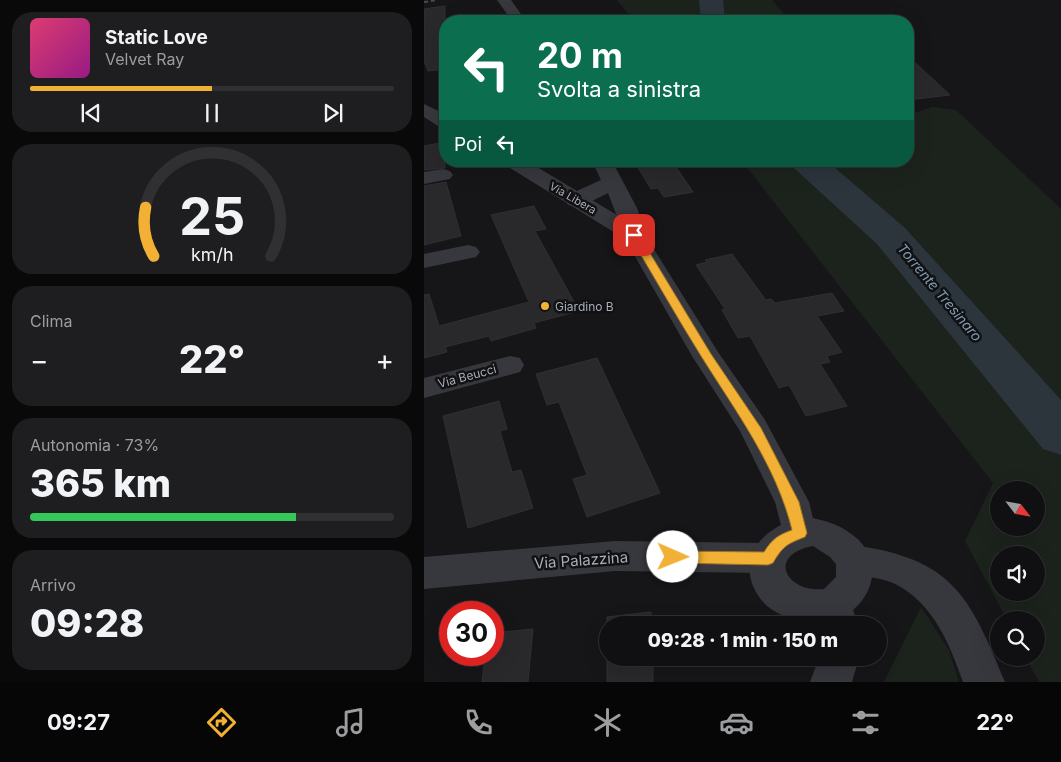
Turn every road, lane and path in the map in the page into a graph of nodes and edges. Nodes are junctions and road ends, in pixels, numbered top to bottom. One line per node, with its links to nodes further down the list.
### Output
1 (504, 0): 2 (street)
2 (515, 15)
3 (424, 109): 4 (street)
4 (439, 118)
5 (522, 167): 8 (street, Via Libera)
6 (605, 167): 7 (street)
7 (613, 183): 8 (street); 9 (street)
8 (576, 200): 9 (street, Via Libera)
9 (634, 235): 14 (street)
10 (468, 252): 11 (street)
11 (424, 262)
12 (510, 364): 13 (street, Via Beucci)
13 (424, 388)
14 (800, 533): 15 (street); 16 (street)
15 (768, 558): 17 (street, Via Palazzina); 18 (street)
16 (853, 560): 18 (street); 21 (street)
17 (424, 573)
18 (836, 614)
19 (836, 666): 20 (street)
20 (831, 682)
21 (984, 682)

